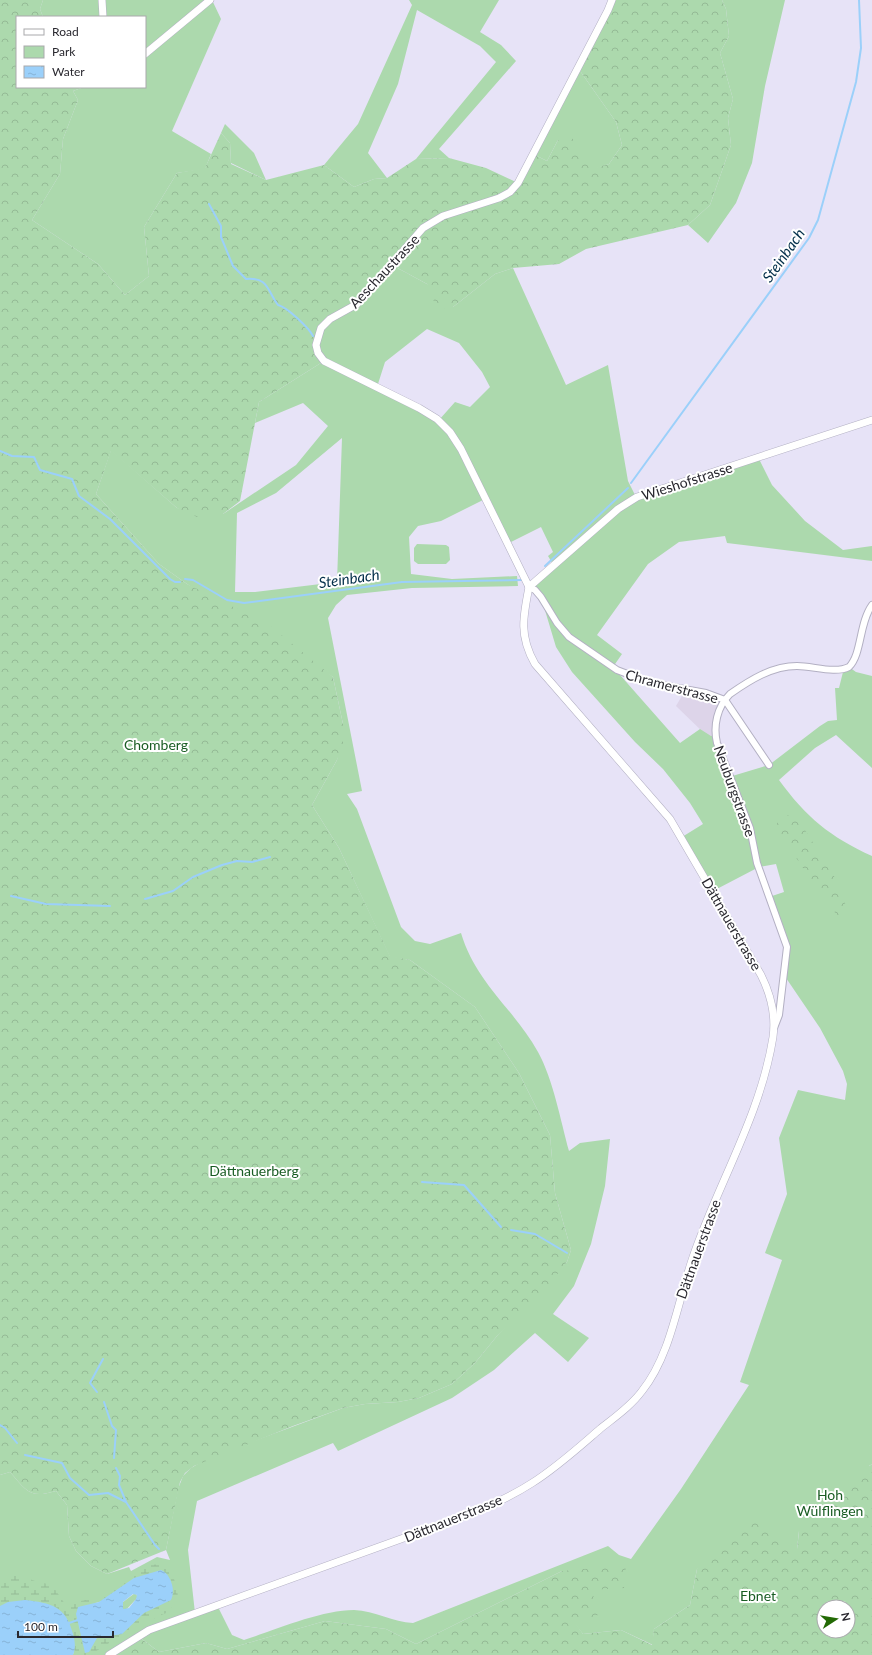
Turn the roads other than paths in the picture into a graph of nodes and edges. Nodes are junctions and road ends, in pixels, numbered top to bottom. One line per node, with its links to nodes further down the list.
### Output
1 (102, 0): 4 (street)
2 (210, 0): 5 (street)
3 (612, 0): 7 (street, Aeschaustrasse)
4 (103, 16)
5 (146, 53)
6 (872, 420): 7 (street, Wieshofstrasse)
7 (529, 587): 9 (street, Chramerstrasse); 11 (street, Dättnauerstrasse)
8 (872, 605): 9 (street)
9 (724, 700): 10 (street, Chramerstrasse); 11 (street, Neuburgstrasse)
10 (768, 765)
11 (774, 1029): 12 (street, Dättnauerstrasse)
12 (109, 1655)

